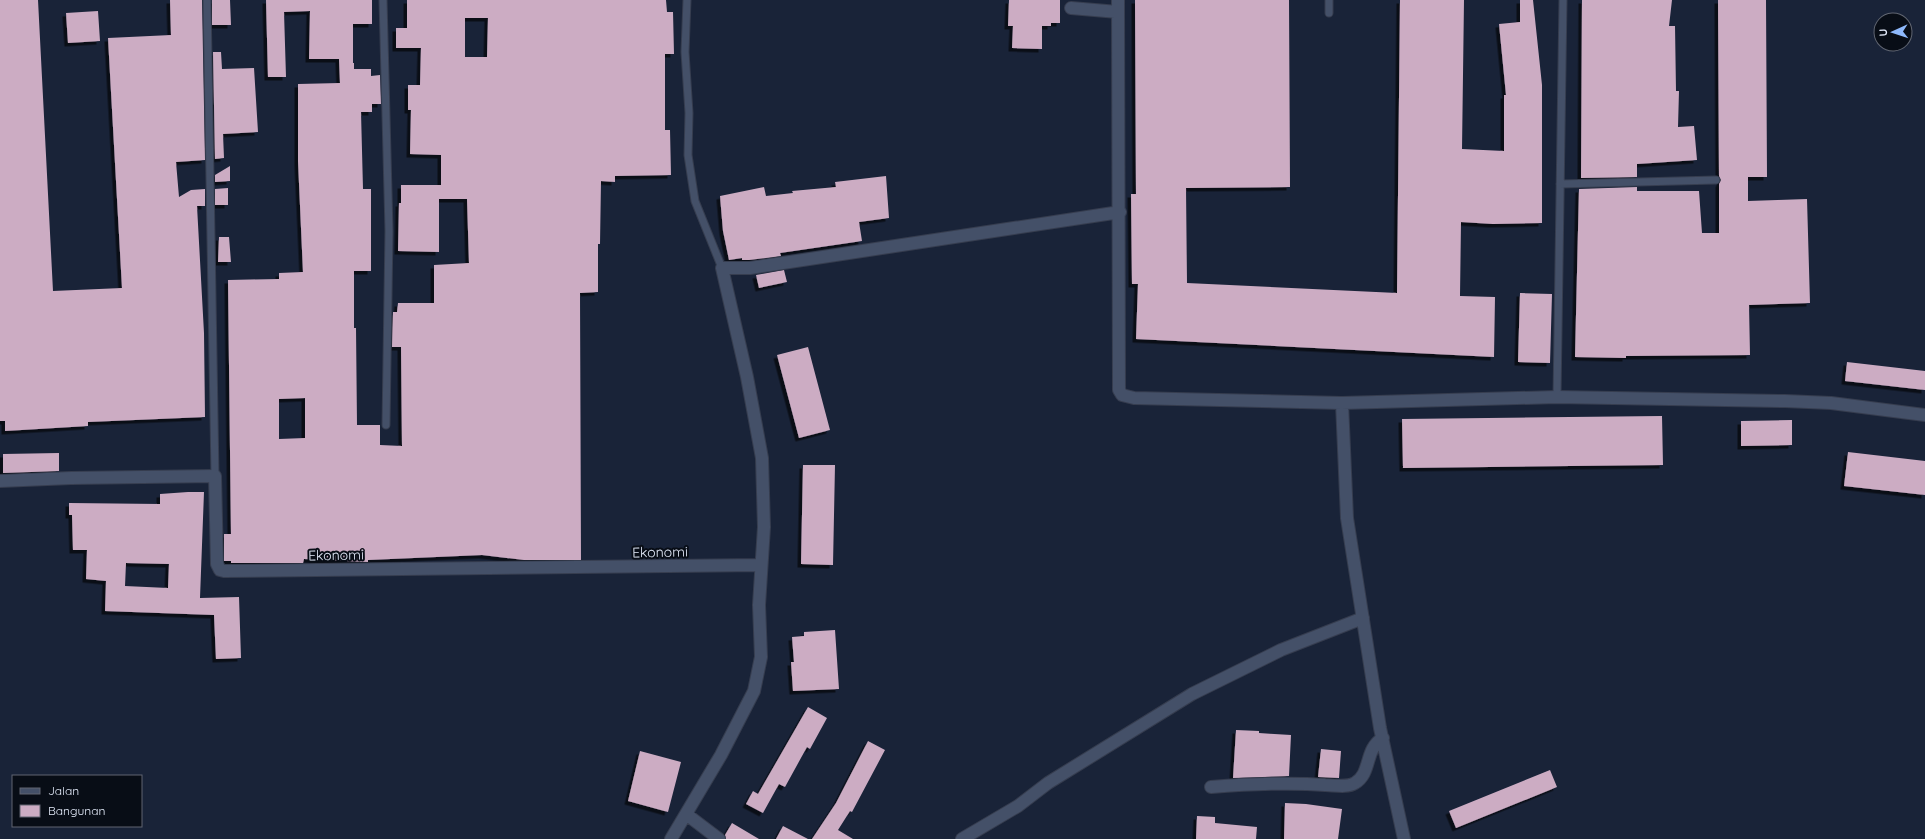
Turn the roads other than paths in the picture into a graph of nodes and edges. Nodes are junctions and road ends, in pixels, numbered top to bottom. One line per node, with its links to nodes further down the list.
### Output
1 (208, 0): 17 (lane)
2 (383, 0): 16 (lane)
3 (687, 0): 12 (lane)
4 (1329, 0): 8 (lane)
5 (1563, 0): 10 (lane)
6 (1118, 6): 7 (street); 11 (street)
7 (1071, 8)
8 (1329, 13)
9 (1716, 180): 10 (lane)
10 (1560, 184): 13 (lane)
11 (1120, 212): 12 (street); 14 (street)
12 (722, 268): 19 (street)
13 (1557, 397): 14 (street); 15 (street)
14 (1342, 403): 20 (street)
15 (1925, 415)
16 (386, 425)
17 (215, 476): 18 (street); 19 (street, Ekonomi)
18 (0, 481)
19 (761, 566): 23 (street)
20 (1363, 618): 21 (street); 26 (street)
21 (1383, 738): 22 (street); 27 (street)
22 (1211, 787)
23 (686, 814): 24 (street); 25 (street)
24 (671, 839)
25 (718, 839)
26 (962, 839)
27 (1404, 839)

